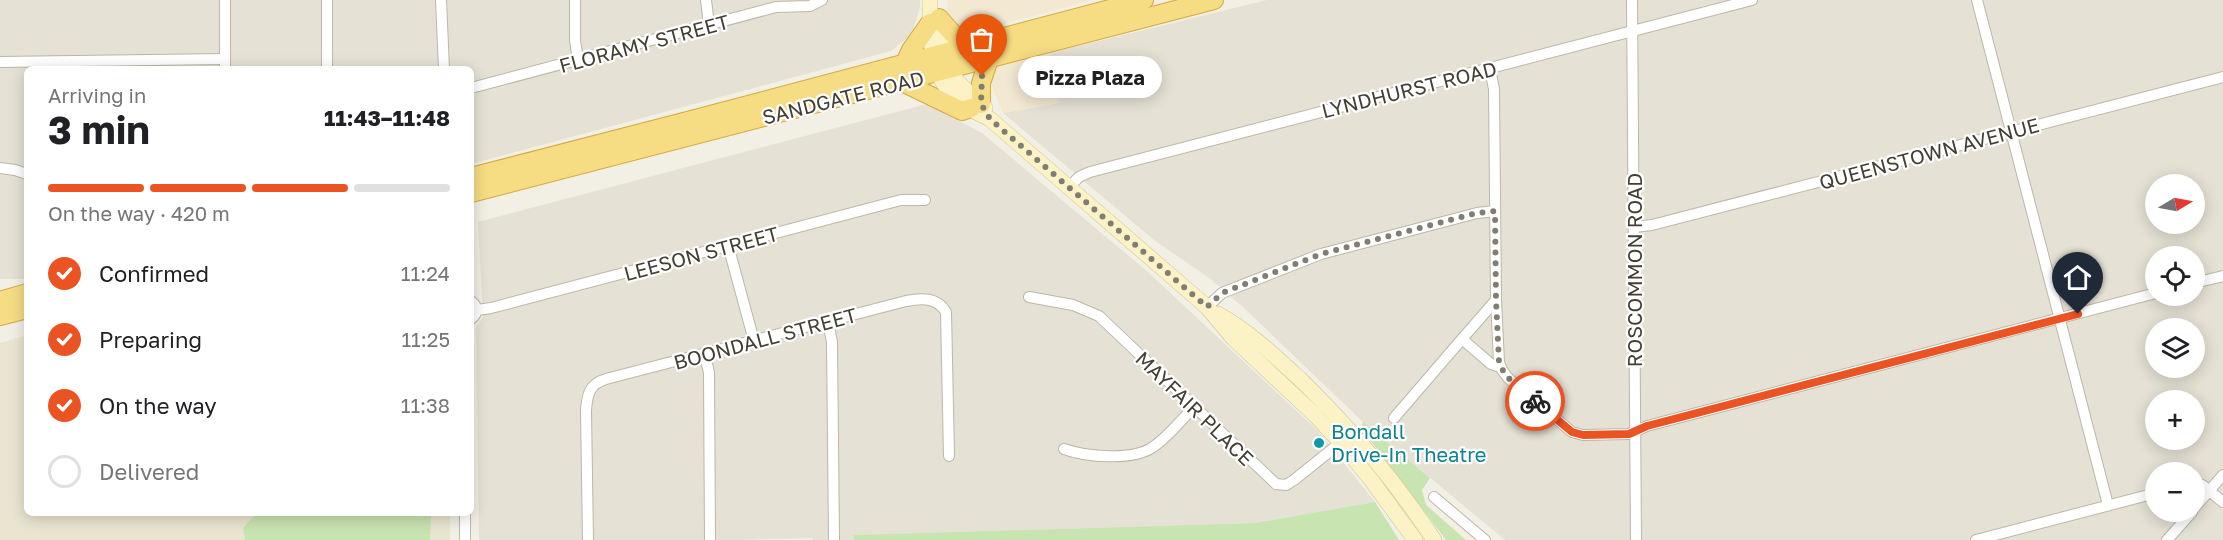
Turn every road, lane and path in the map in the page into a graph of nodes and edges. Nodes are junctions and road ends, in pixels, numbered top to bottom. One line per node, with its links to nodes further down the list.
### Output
1 (225, 0): 23 (street)
2 (327, 0): 24 (street)
3 (441, 0): 25 (street)
4 (575, 0): 19 (street)
5 (706, 0): 15 (street)
6 (930, 0): 14 (main road)
7 (938, 0): 14 (main road)
8 (1144, 0): 17 (highway, SANDGATE ROAD)
9 (1214, 0): 18 (highway, SANDGATE ROAD)
10 (1632, 0): 16 (street, ROSCOMMON ROAD)
11 (1752, 0): 16 (street, LYNDHURST ROAD)
12 (1977, 0): 31 (street)
13 (820, 2): 15 (street, FLORAMY STREET)
14 (934, 21): 17 (highway); 21 (highway); 22 (main road)
15 (710, 25): 19 (street, FLORAMY STREET)
16 (1632, 30): 26 (street, LYNDHURST ROAD); 39 (street, ROSCOMMON ROAD)
17 (968, 46): 22 (highway, SANDGATE ROAD)
18 (989, 59): 22 (highway, SANDGATE ROAD); 30 (highway)
19 (578, 60): 29 (street, FLORAMY STREET)
20 (0, 62): 23 (street)
21 (905, 63): 22 (highway, SANDGATE ROAD); 34 (highway, SANDGATE ROAD)
22 (941, 63): 28 (highway, SANDGATE ROAD); 30 (main road)
23 (225, 64)
24 (327, 66)
25 (444, 66)
26 (1490, 69): 35 (street, LYNDHURST ROAD); 38 (street)
27 (2223, 77): 31 (street, QUEENSTOWN AVENUE)
28 (902, 82): 30 (highway); 36 (highway, SANDGATE ROAD)
29 (474, 87)
30 (981, 110): 35 (main road)
31 (2011, 132): 39 (street, QUEENSTOWN AVENUE); 52 (street)
32 (0, 168): 33 (street)
33 (24, 173)
34 (474, 176)
35 (1069, 187): 48 (main road)
36 (474, 192)
37 (925, 200): 40 (street, LEESON STREET)
38 (1495, 211): 46 (street); 48 (street)
39 (1634, 227): 60 (street, ROSCOMMON ROAD)
40 (728, 245): 50 (street, LEESON STREET); 55 (street)
41 (2223, 276): 42 (street)
42 (2205, 280)
43 (24, 294): 47 (highway)
44 (1029, 297): 58 (street, MAYFAIR PLACE)
45 (2145, 297): 52 (street)
46 (1496, 300): 54 (street); 57 (street)
47 (0, 301)
48 (1207, 307): 61 (main road)
49 (24, 310): 51 (highway)
50 (474, 310)
51 (0, 316)
52 (2059, 319): 60 (street); 71 (street)
53 (828, 322): 55 (street, BOONDALL STREET); 63 (street, BOONDALL STREET); 77 (street)
54 (1462, 339): 57 (street); 59 (street)
55 (754, 341): 56 (street, BOONDALL STREET)
56 (705, 354): 75 (street, BOONDALL STREET); 76 (street)
57 (1500, 367): 60 (street)
58 (1194, 407): 61 (street, MAYFAIR PLACE); 62 (street)
59 (1394, 418)
60 (1634, 431): 81 (street, ROSCOMMON ROAD)
61 (1346, 438): 78 (main road); 79 (main road)
62 (1064, 449)
63 (949, 456)
64 (2223, 475): 66 (street)
65 (2205, 488): 66 (street)
66 (2209, 491): 68 (street); 70 (street)
67 (2145, 496): 71 (street)
68 (2205, 496)
69 (1434, 497): 80 (street)
70 (2223, 502)
71 (2108, 505): 82 (street)
72 (465, 516): 74 (street)
73 (2183, 522): 83 (street)
74 (465, 540)
75 (588, 540)
76 (711, 540)
77 (834, 540)
78 (1415, 540)
79 (1434, 540)
80 (1485, 540)
81 (1636, 540)
82 (1976, 540)
83 (2167, 540)

